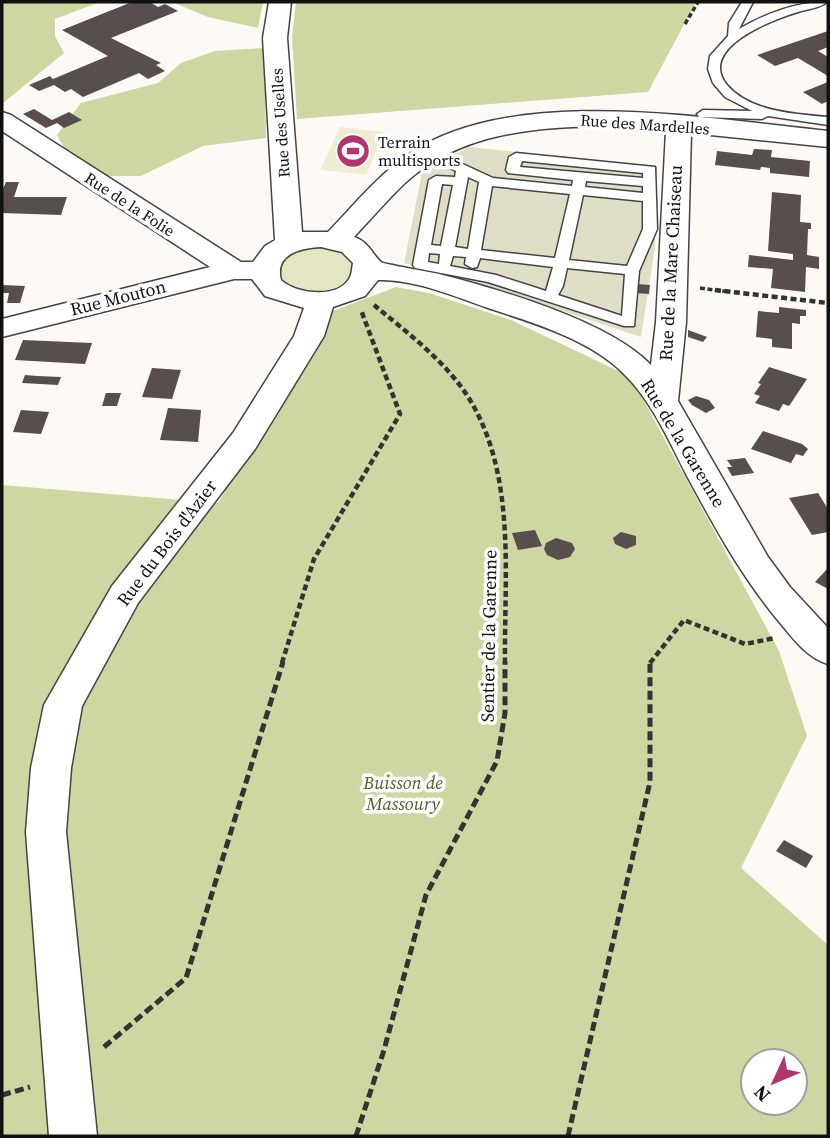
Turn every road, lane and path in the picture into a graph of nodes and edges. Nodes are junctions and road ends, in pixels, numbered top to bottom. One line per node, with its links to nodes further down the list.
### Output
1 (280, 2): 22 (street, Rue des Uselles)
2 (698, 2): 5 (path)
3 (747, 2): 6 (lane)
4 (822, 2): 6 (lane)
5 (685, 24)
6 (734, 37): 7 (lane)
7 (703, 106): 8 (lane); 8 (lane); 11 (street, Rue des Mardelles); 12 (street, Rue des Mardelles); 32 (street, Rue de la Mare Chaiseau)
8 (776, 116): 10 (lane)
9 (2, 120): 27 (street, Rue de la Folie)
10 (828, 121)
11 (828, 139)
12 (430, 152): 13 (lane); 21 (street, Rue des Mardelles)
13 (462, 175): 16 (lane); 18 (lane); 19 (lane)
14 (515, 177): 15 (lane); 15 (lane); 16 (lane)
15 (580, 177): 17 (lane); 17 (lane); 26 (lane)
16 (486, 180): 20 (lane)
17 (650, 190): 30 (lane)
18 (431, 207): 19 (lane); 23 (lane)
19 (456, 209): 20 (lane); 24 (lane)
20 (481, 210): 25 (lane)
21 (335, 241): 22 (street); 33 (street)
22 (289, 244): 29 (street)
23 (423, 248): 24 (lane); 28 (lane)
24 (448, 251): 25 (lane); 28 (lane)
25 (474, 254): 26 (lane); 31 (lane)
26 (561, 263): 30 (lane); 34 (lane)
27 (234, 270): 29 (street); 37 (street, Rue Mouton)
28 (444, 270): 31 (lane)
29 (264, 271): 33 (street, Rue de la Garenne)
30 (632, 271): 34 (lane)
31 (470, 274): 34 (lane)
32 (672, 285): 35 (path); 36 (street, Rue de la Mare Chaiseau)
33 (347, 288): 38 (street, Rue de la Garenne); 41 (street, Rue du Bois d'Azier); 41 (path); 43 (path, Sentier de la Garenne)
34 (549, 297)
35 (828, 303)
36 (671, 321): 38 (street); 39 (street, Rue de la Mare Chaiseau)
37 (2, 328)
38 (627, 359): 39 (street, Rue de la Garenne)
39 (662, 401): 40 (street, Rue de la Garenne)
40 (817, 641): 44 (path)
41 (68, 1077): 42 (street, Rue du Bois d'Azier)
42 (73, 1136)
43 (356, 1136)
44 (568, 1136)

